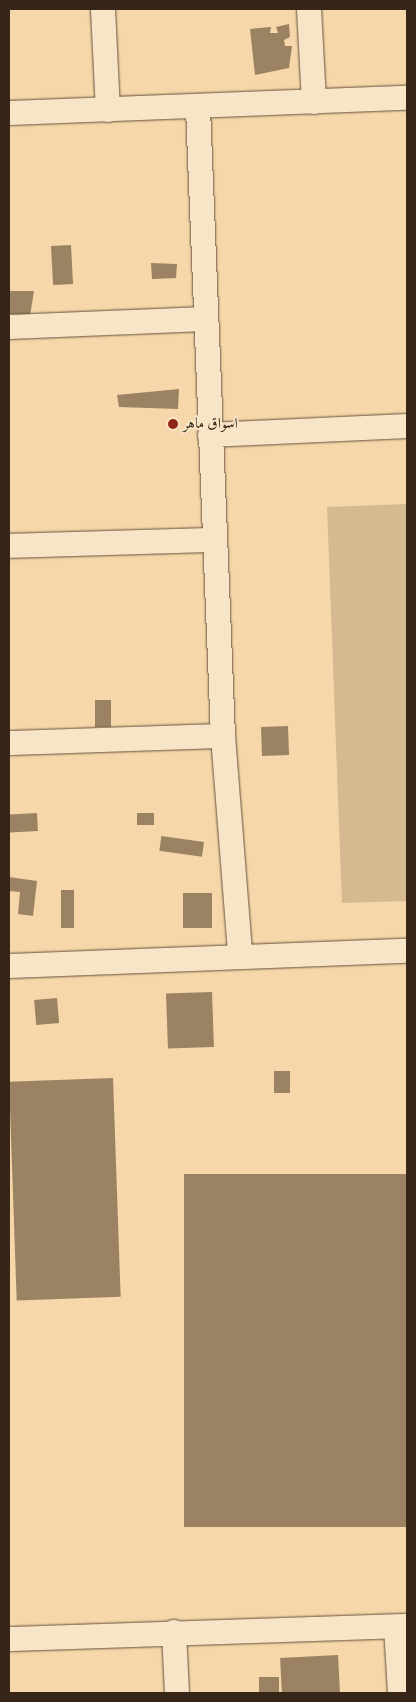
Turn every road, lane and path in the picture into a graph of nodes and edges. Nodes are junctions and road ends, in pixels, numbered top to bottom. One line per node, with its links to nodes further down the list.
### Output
1 (103, 9): 6 (street)
2 (309, 9): 4 (street)
3 (407, 98): 4 (street)
4 (314, 102): 5 (street)
5 (198, 108): 6 (street); 8 (street)
6 (108, 110): 7 (street)
7 (9, 113)
8 (206, 319): 9 (street); 11 (street)
9 (9, 327)
10 (407, 426): 11 (street)
11 (210, 435): 12 (street)
12 (215, 540): 13 (street); 14 (street)
13 (9, 546)
14 (223, 736): 15 (street); 17 (street)
15 (9, 743)
16 (407, 950): 17 (street)
17 (240, 954): 18 (street)
18 (9, 966)
19 (402, 1626): 20 (street); 23 (street)
20 (174, 1632): 21 (street); 22 (street)
21 (9, 1639)
22 (177, 1693)
23 (400, 1693)

